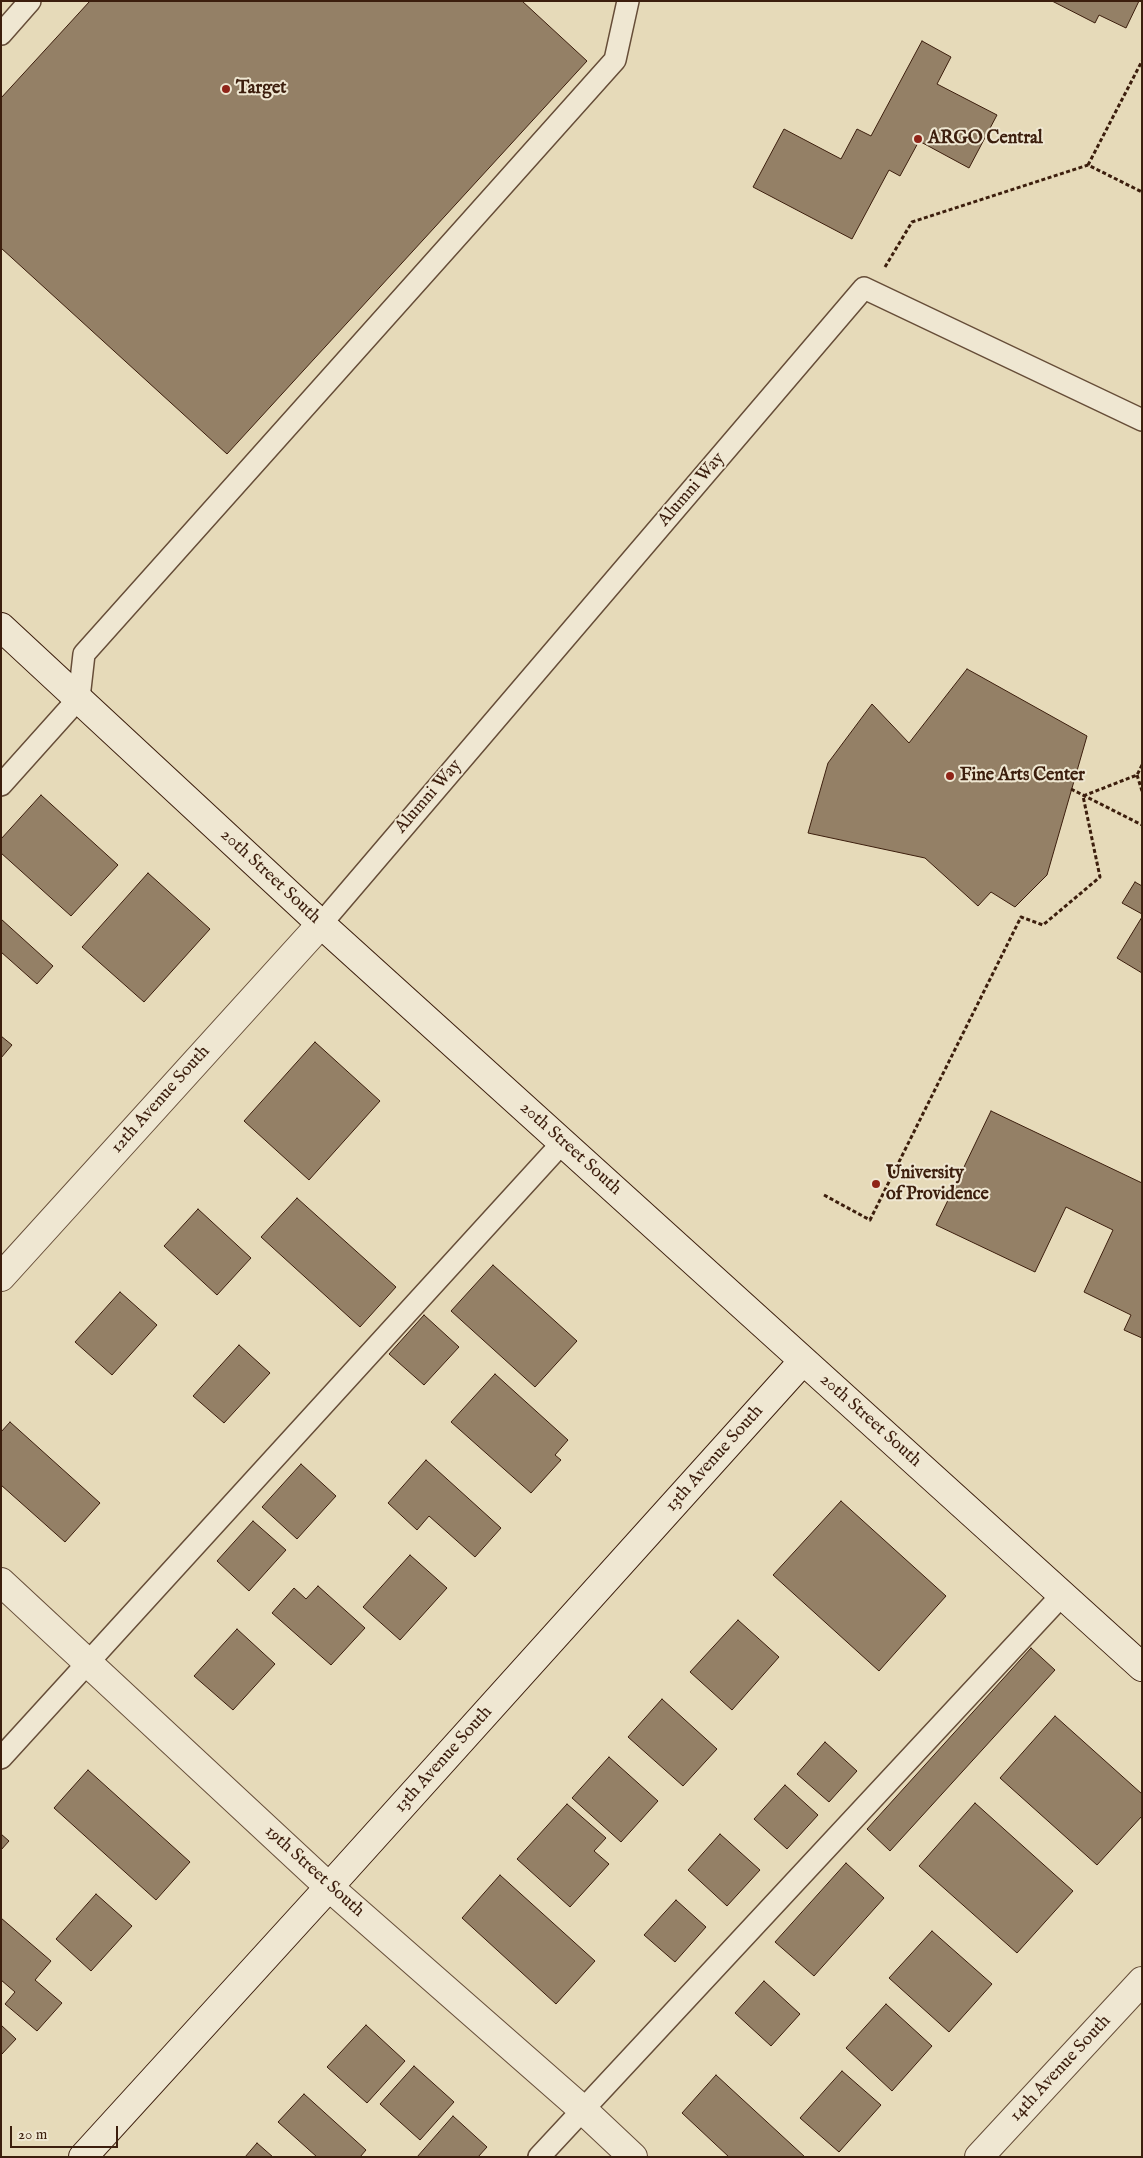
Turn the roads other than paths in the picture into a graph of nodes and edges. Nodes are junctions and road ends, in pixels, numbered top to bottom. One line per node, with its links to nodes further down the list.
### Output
1 (30, 1): 3 (lane)
2 (628, 1): 6 (lane)
3 (1, 34)
4 (1142, 420): 8 (lane, Alumni Way)
5 (1, 627): 6 (street, 20th Street South)
6 (79, 698): 7 (lane); 8 (street, 20th Street South)
7 (1, 785)
8 (321, 924): 9 (street, 20th Street South); 10 (street, 12th Avenue South)
9 (563, 1142): 11 (street, 20th Street South); 14 (lane)
10 (1, 1277)
11 (803, 1361): 13 (street, 20th Street South); 17 (street, 13th Avenue South)
12 (1, 1582): 14 (street, 19th Street South)
13 (1062, 1595): 15 (street, 20th Street South); 19 (lane)
14 (89, 1662): 16 (lane); 17 (street, 19th Street South)
15 (1142, 1667)
16 (1, 1758)
17 (329, 1887): 19 (street, 19th Street South); 20 (street, 13th Avenue South)
18 (1142, 1981): 23 (street, 14th Avenue South)
19 (582, 2110): 21 (lane); 22 (street, 19th Street South)
20 (83, 2157)
21 (539, 2157)
22 (633, 2157)
23 (979, 2157)

